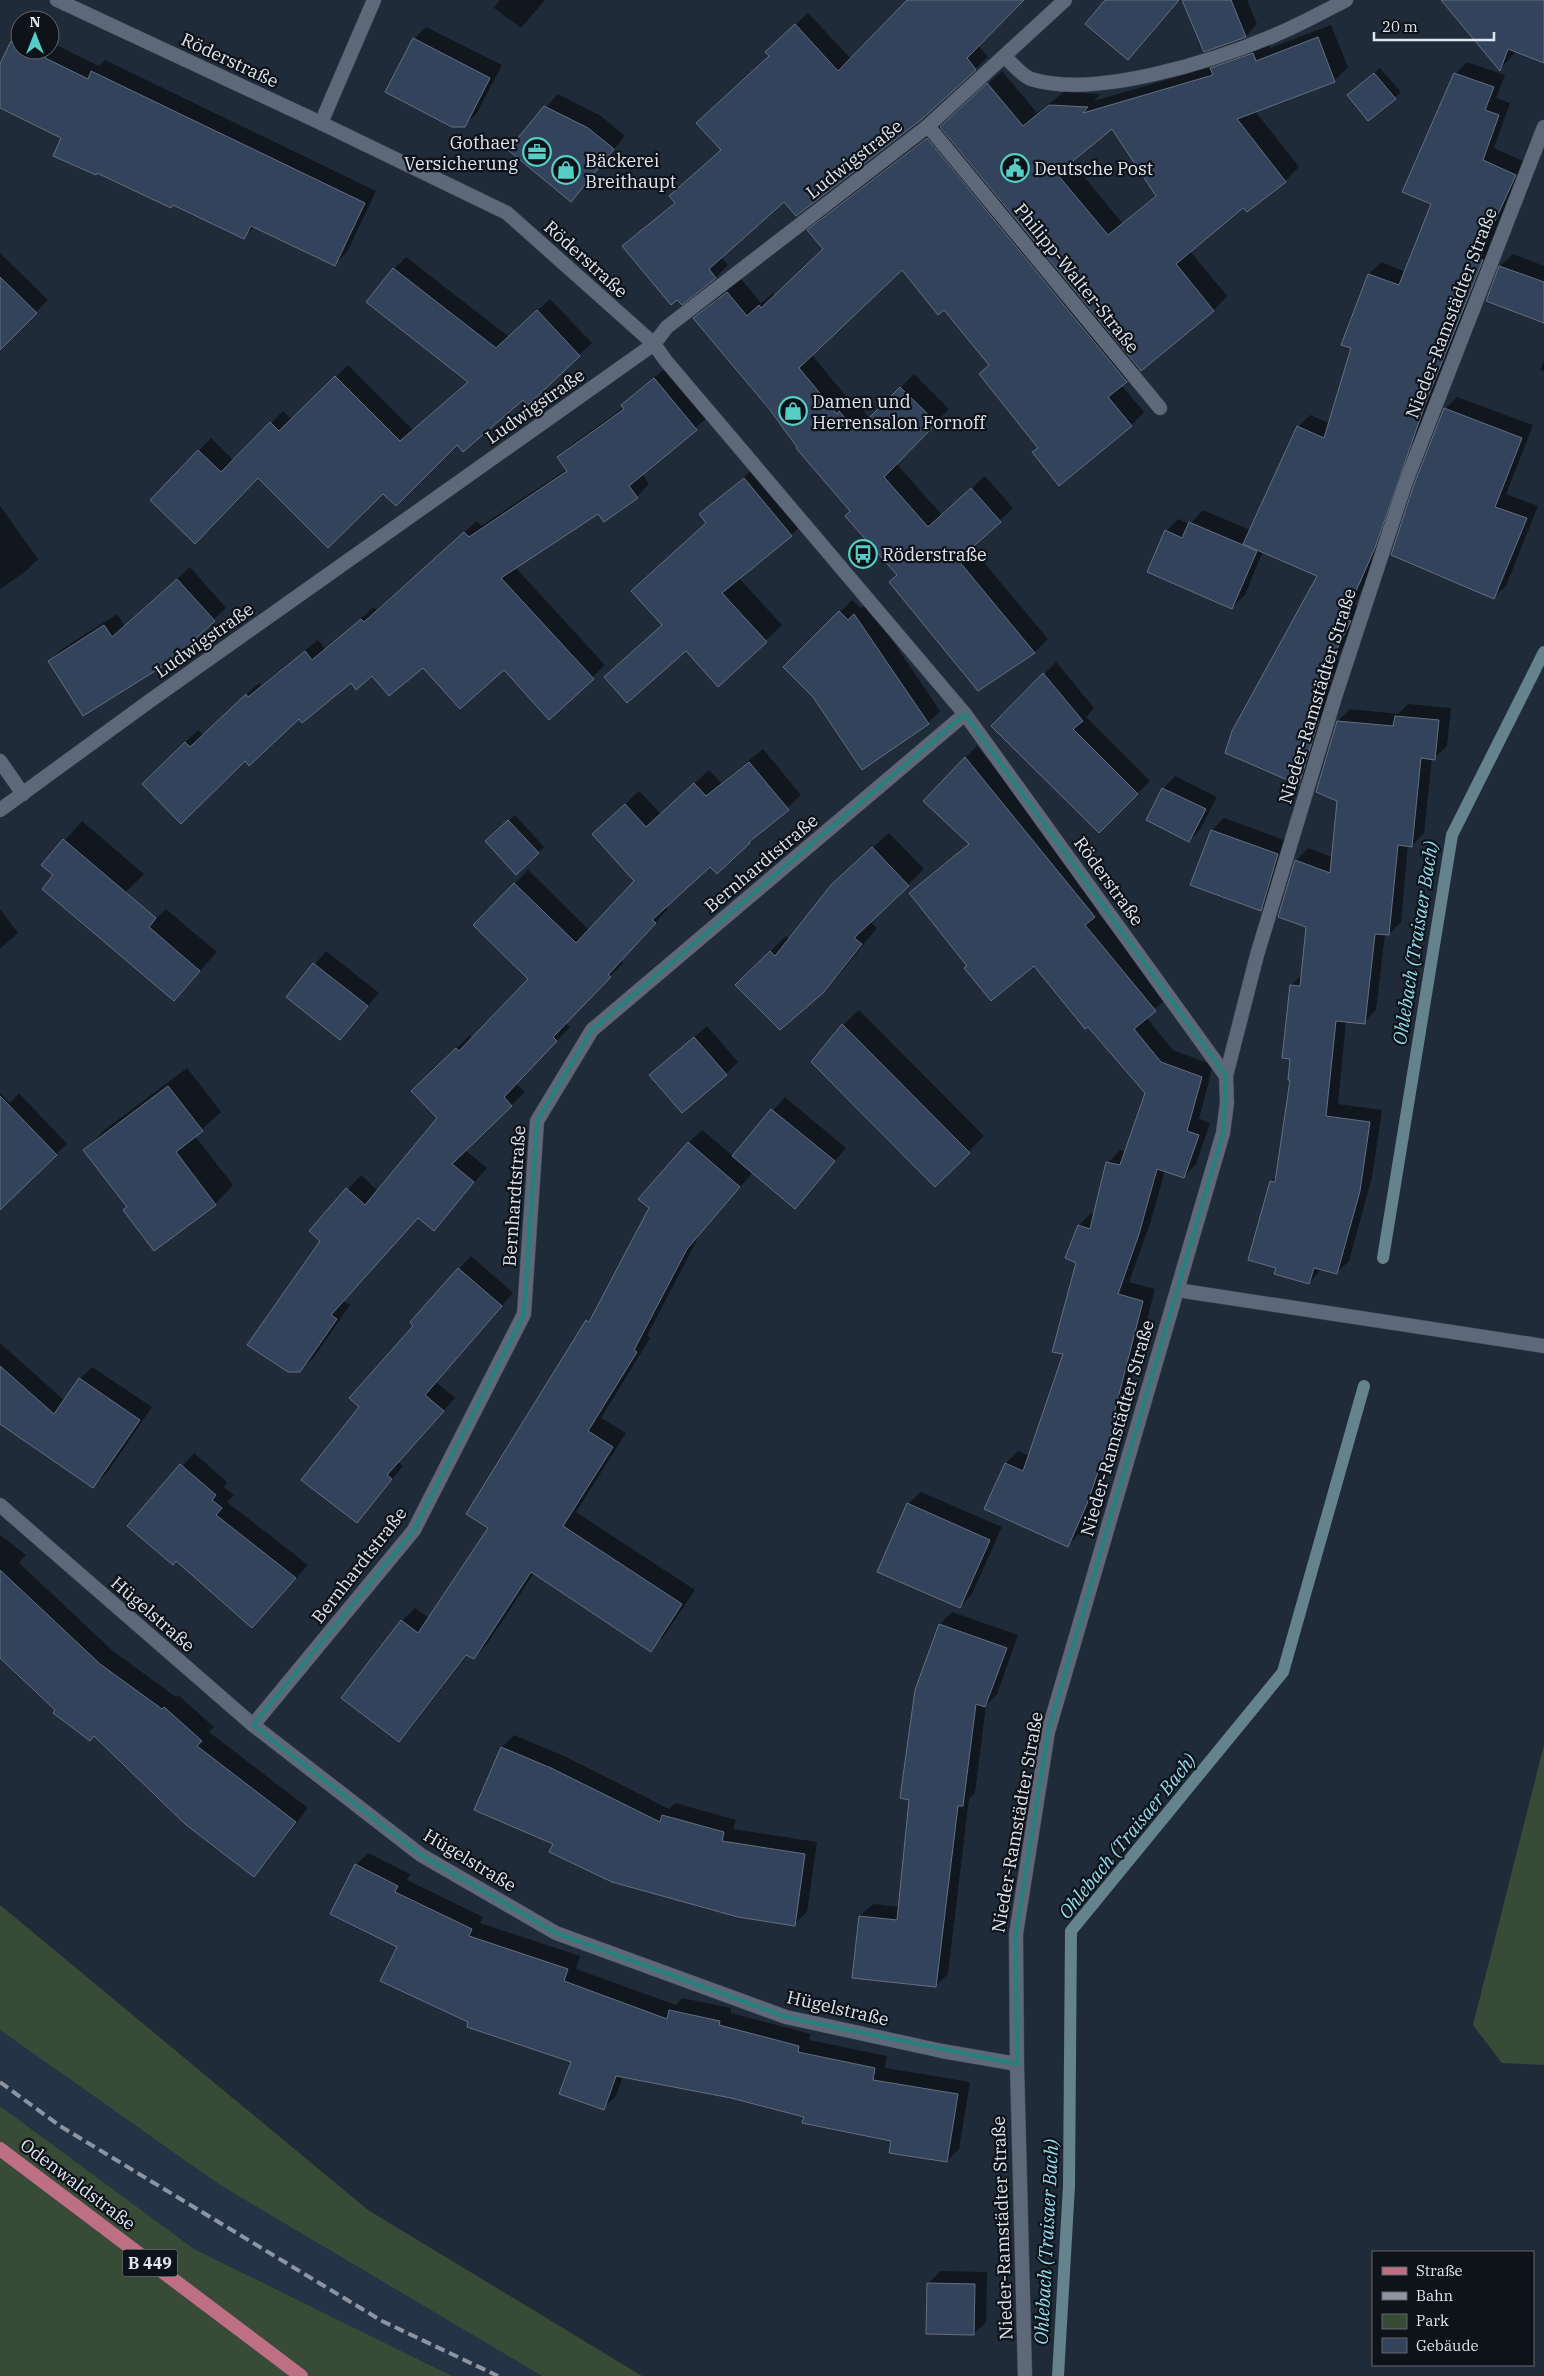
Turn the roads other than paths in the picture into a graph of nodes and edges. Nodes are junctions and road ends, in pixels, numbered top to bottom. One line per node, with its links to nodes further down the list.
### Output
1 (57, 0): 6 (street, Röderstraße)
2 (374, 0): 6 (street)
3 (1065, 0): 5 (street, Ludwigstraße)
4 (1346, 0): 5 (street)
5 (1005, 57): 7 (street, Ludwigstraße)
6 (322, 123): 9 (street, Röderstraße)
7 (928, 126): 9 (street, Ludwigstraße); 10 (street, Philipp-Walter-Straße)
8 (1544, 127): 15 (street, Nieder-Ramstädter Straße)
9 (654, 344): 11 (street, Röderstraße); 13 (street, Ludwigstraße)
10 (1160, 408)
11 (965, 714): 15 (street, Röderstraße); 19 (street, Bernhardtstraße)
12 (0, 761): 13 (street)
13 (23, 794): 14 (street, Ludwigstraße)
14 (0, 810)
15 (1226, 1076): 16 (street, Nieder-Ramstädter Straße)
16 (1177, 1290): 17 (street); 20 (street, Nieder-Ramstädter Straße)
17 (1544, 1346)
18 (0, 1505): 19 (street, Hügelstraße)
19 (253, 1725): 20 (street, Hügelstraße)
20 (1017, 2064): 23 (street, Nieder-Ramstädter Straße)
21 (0, 2149): 22 (main road, Odenwaldstraße / B 449)
22 (300, 2376)
23 (1025, 2376)

